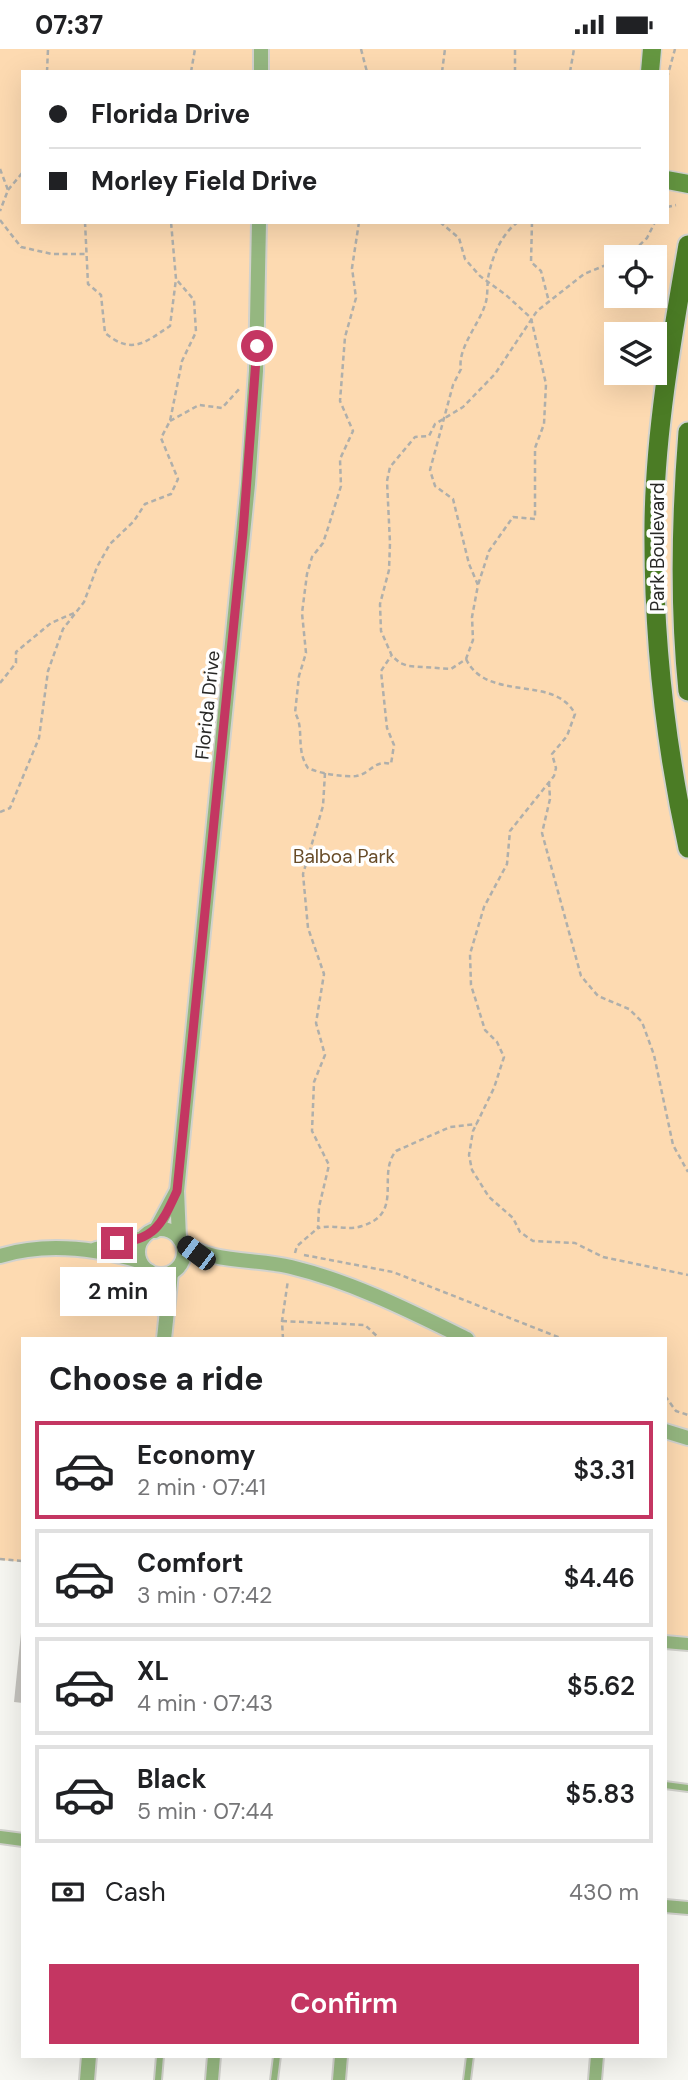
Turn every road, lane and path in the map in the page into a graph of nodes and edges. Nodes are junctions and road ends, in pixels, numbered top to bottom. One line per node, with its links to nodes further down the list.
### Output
1 (48, 49): 10 (path)
2 (195, 49): 11 (path)
3 (261, 49): 12 (street)
4 (361, 49): 13 (path)
5 (445, 49): 14 (path)
6 (515, 49): 15 (path)
7 (574, 49): 16 (path)
8 (652, 49): 17 (main road)
9 (675, 49): 18 (path)
10 (47, 70)
11 (191, 70)
12 (261, 70)
13 (366, 70)
14 (442, 70)
15 (515, 70)
16 (570, 70)
17 (650, 70)
18 (669, 71)
19 (0, 169): 23 (path)
20 (21, 174): 23 (path)
21 (669, 180): 22 (main road)
22 (688, 184)
23 (8, 190): 26 (path)
24 (676, 205): 25 (path)
25 (669, 207)
26 (0, 211)
27 (0, 219): 38 (path)
28 (85, 224): 38 (path)
29 (172, 224): 40 (path)
30 (259, 224): 44 (street, Florida Drive)
31 (359, 224): 54 (path)
32 (442, 224): 41 (path)
33 (516, 224): 41 (path)
34 (532, 224): 42 (path)
35 (654, 224): 36 (path)
36 (640, 245)
37 (688, 245): 57 (main road, Park Boulevard)
38 (86, 254): 40 (path)
39 (604, 266): 42 (path)
40 (176, 279): 46 (path)
41 (489, 282): 43 (path); 45 (path)
42 (548, 302): 43 (path)
43 (531, 319): 45 (path); 48 (path)
44 (256, 371): 46 (path); 60 (street, Florida Drive)
45 (443, 419): 48 (path); 50 (path)
46 (170, 421): 49 (path)
47 (688, 432): 53 (main road, Park Boulevard)
48 (478, 585): 51 (path)
49 (77, 611): 52 (path); 56 (path)
50 (391, 656): 51 (path); 54 (path)
51 (466, 659): 55 (path)
52 (0, 683)
53 (688, 691)
54 (325, 773): 58 (path)
55 (550, 782): 58 (path); 59 (path)
56 (0, 812)
57 (688, 849)
58 (477, 1124): 69 (path)
59 (688, 1172)
60 (177, 1191): 61 (street, Florida Drive); 62 (street, Florida Drive)
61 (149, 1235): 62 (street); 63 (street); 67 (street)
62 (180, 1240): 66 (street); 68 (street)
63 (95, 1250): 65 (street); 67 (street)
64 (294, 1254): 75 (path)
65 (0, 1256)
66 (223, 1258): 68 (street); 74 (street)
67 (144, 1266): 68 (street); 71 (street)
68 (176, 1270): 71 (street)
69 (688, 1275)
70 (282, 1321): 73 (path)
71 (166, 1323): 72 (street)
72 (164, 1337)
73 (378, 1337)
74 (463, 1337)
75 (558, 1337)
76 (667, 1399): 77 (path)
77 (688, 1415)
78 (667, 1432): 79 (street)
79 (688, 1438)
80 (0, 1559): 81 (path)
81 (21, 1561)
82 (667, 1642): 83 (street)
83 (688, 1644)
84 (667, 1785): 85 (lane)
85 (688, 1788)
86 (0, 1837): 87 (street)
87 (21, 1840)
88 (667, 1906): 89 (street)
89 (688, 1908)
90 (89, 2058): 97 (street)
91 (160, 2058): 98 (lane)
92 (214, 2058): 99 (street)
93 (277, 2058): 100 (lane)
94 (341, 2058): 101 (street)
95 (470, 2058): 102 (lane)
96 (597, 2058): 103 (street)
97 (87, 2080)
98 (158, 2080)
99 (212, 2080)
100 (274, 2080)
101 (338, 2080)
102 (467, 2080)
103 (595, 2080)

